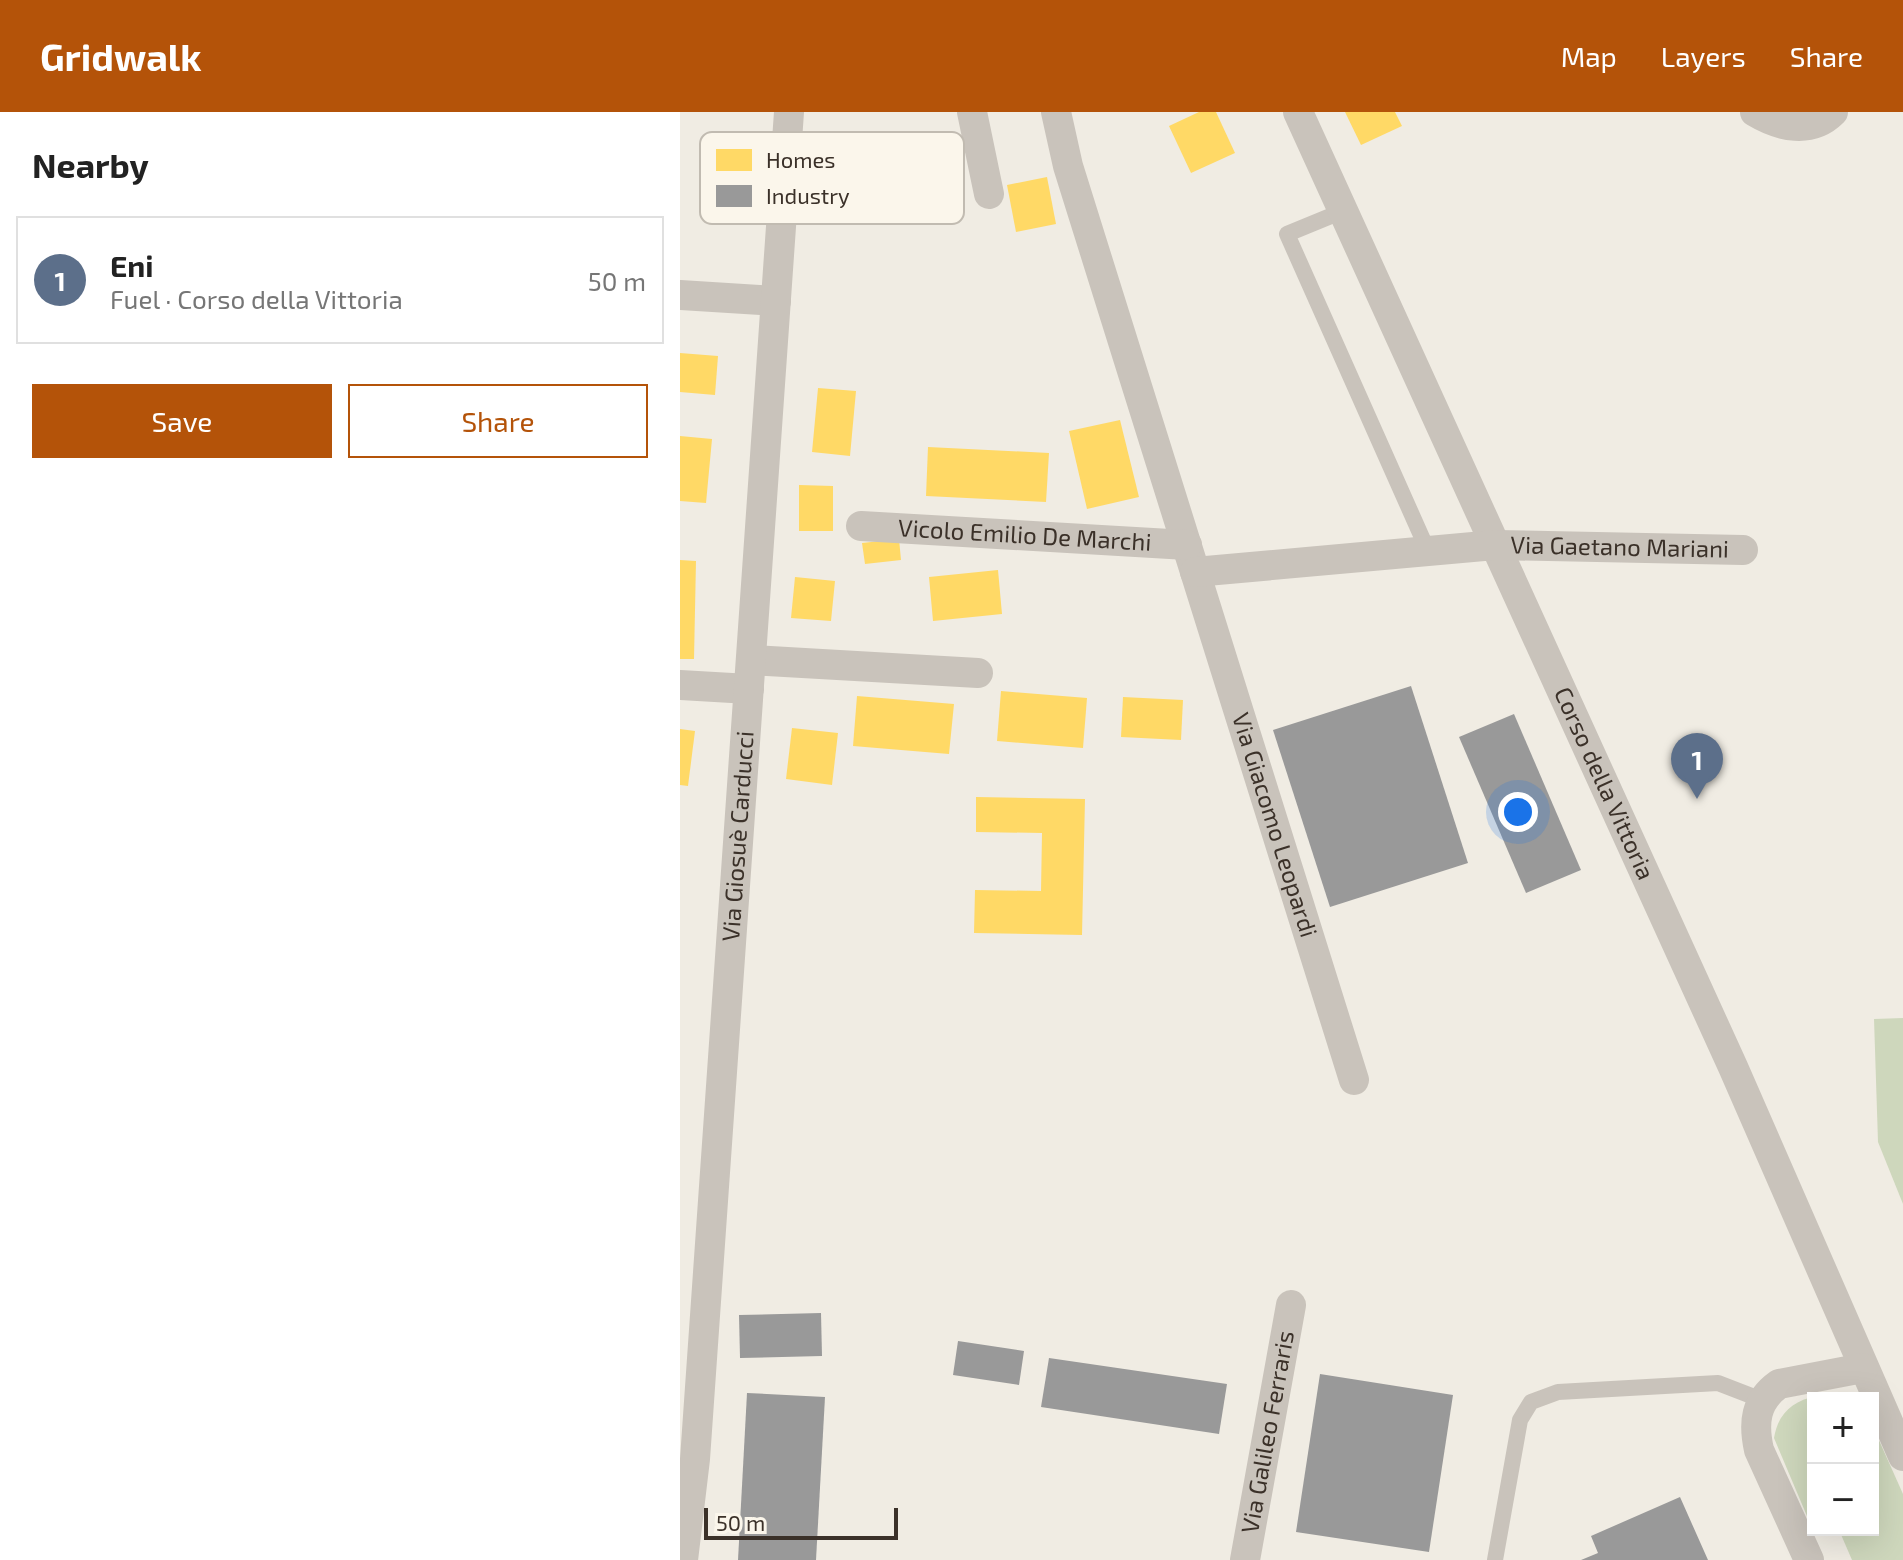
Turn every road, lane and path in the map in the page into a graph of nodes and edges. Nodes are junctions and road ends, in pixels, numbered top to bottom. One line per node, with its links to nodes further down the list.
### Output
1 (789, 112): 7 (street, Via Giosuè Carducci)
2 (972, 112): 8 (street)
3 (1056, 112): 17 (street, Via Giacomo Leopardi)
4 (1298, 112): 9 (street, Corso della Vittoria)
5 (1755, 112): 6 (street)
6 (1824, 118)
7 (788, 132)
8 (989, 194)
9 (1343, 211): 14 (street, Corso della Vittoria); 16 (lane)
10 (781, 224): 12 (street, Via Giosuè Carducci)
11 (680, 295): 12 (street)
12 (776, 301): 19 (street, Via Giosuè Carducci)
13 (861, 526): 17 (street, Vicolo Emilio De Marchi)
14 (1495, 545): 15 (street, Via Gaetano Mariani); 16 (street); 23 (street, Corso della Vittoria)
15 (1743, 550)
16 (1428, 551): 17 (street)
17 (1191, 558): 21 (street, Via Giacomo Leopardi)
18 (978, 673): 19 (street)
19 (750, 675): 20 (street); 26 (street, Via Giosuè Carducci)
20 (680, 685)
21 (1354, 1080)
22 (1291, 1305): 28 (street, Via Galileo Ferraris)
23 (1863, 1368): 24 (street); 25 (street, Corso della Vittoria)
24 (1762, 1400): 29 (lane); 30 (street)
25 (1903, 1456)
26 (687, 1459): 27 (street, Via Giosuè Carducci)
27 (683, 1560)
28 (1245, 1560)
29 (1495, 1560)
30 (1809, 1560)

